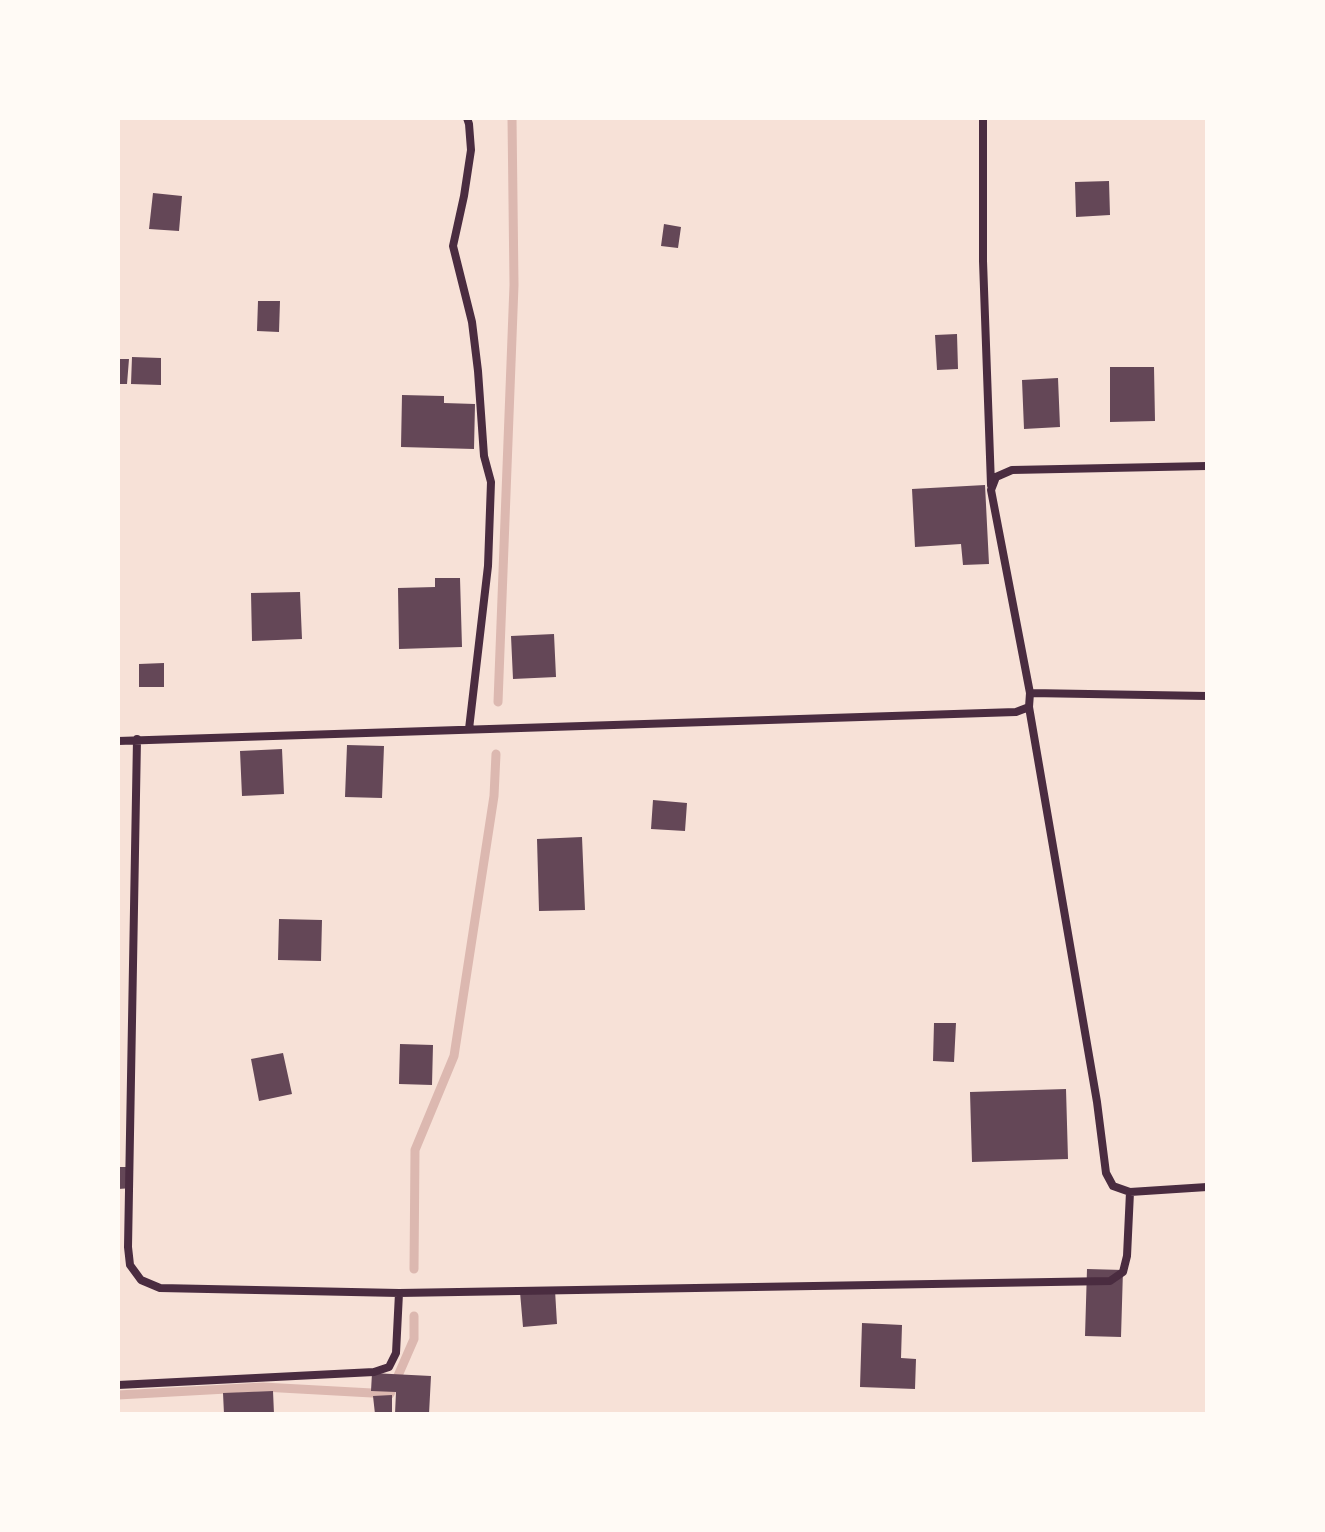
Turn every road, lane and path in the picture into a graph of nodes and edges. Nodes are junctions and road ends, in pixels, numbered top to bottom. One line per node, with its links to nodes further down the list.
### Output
1 (467, 118): 8 (street)
2 (983, 118): 4 (street)
3 (1207, 466): 4 (street)
4 (991, 490): 5 (street)
5 (1030, 693): 6 (street); 7 (street)
6 (1207, 696)
7 (1029, 707): 8 (street); 12 (street)
8 (469, 729): 9 (street)
9 (137, 739): 10 (street); 13 (street)
10 (118, 741)
11 (1207, 1187): 12 (street)
12 (1130, 1192): 13 (street)
13 (399, 1293): 14 (street)
14 (118, 1385)

